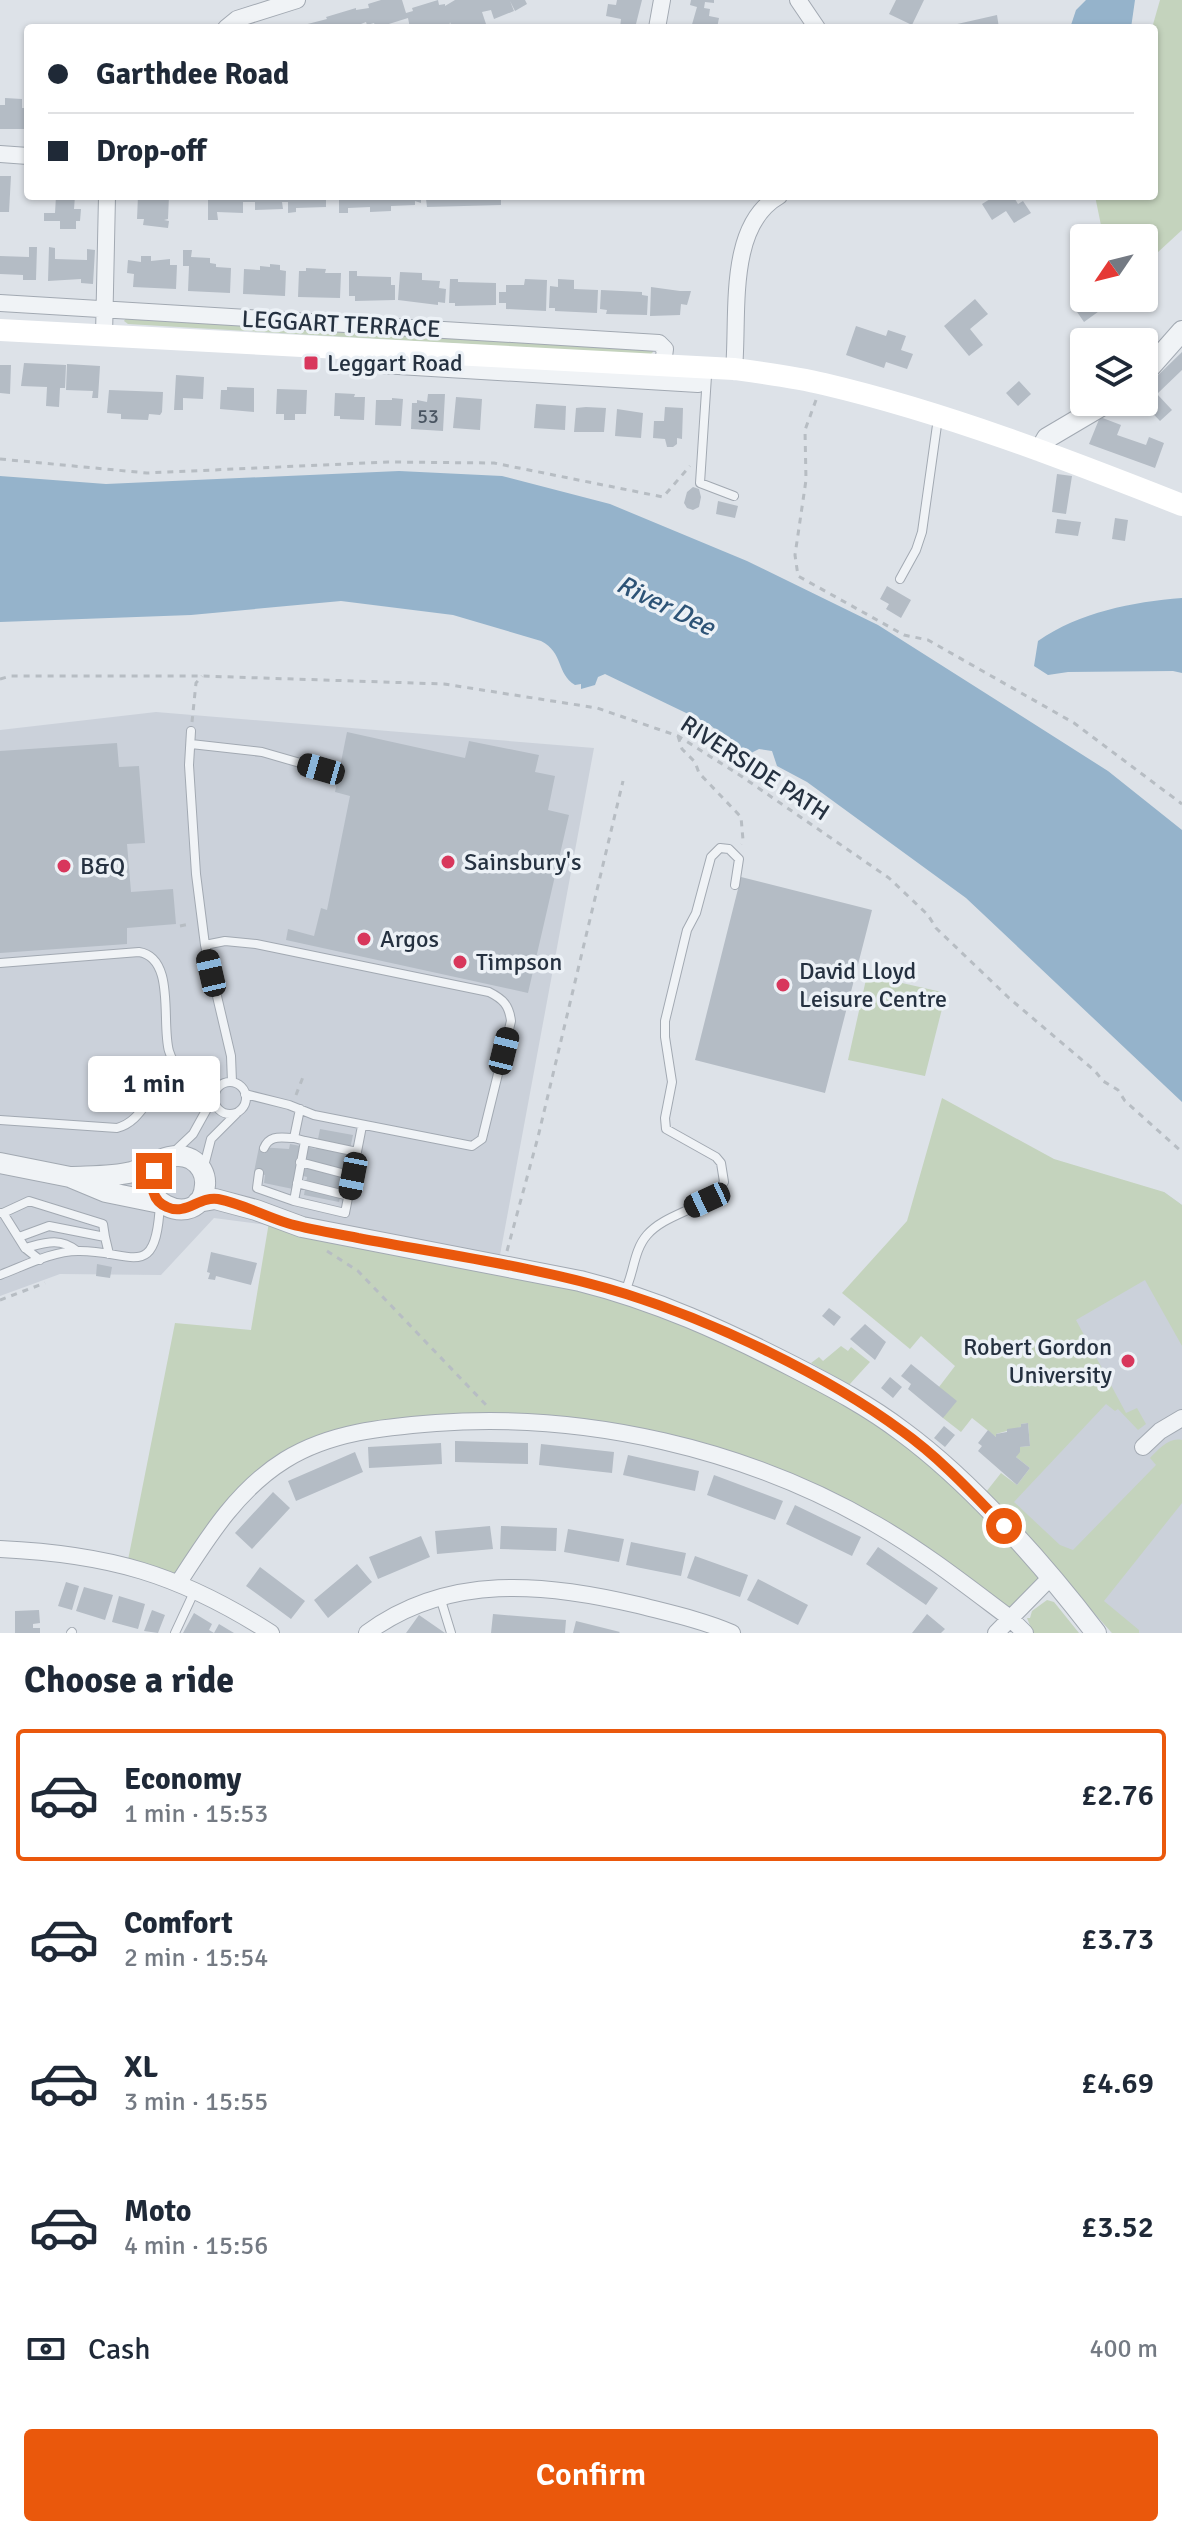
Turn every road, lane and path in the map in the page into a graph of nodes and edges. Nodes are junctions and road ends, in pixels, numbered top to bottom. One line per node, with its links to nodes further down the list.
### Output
1 (297, 0): 4 (street)
2 (662, 0): 5 (street)
3 (798, 0): 6 (street)
4 (231, 24)
5 (658, 24)
6 (814, 24)
7 (0, 154): 8 (street)
8 (24, 156)
9 (107, 200): 12 (street)
10 (773, 200): 20 (street)
11 (0, 303): 12 (street, LEGGART TERRACE)
12 (104, 310): 15 (street); 18 (street, LEGGART TERRACE)
13 (0, 330): 15 (main road, LEGGART TERRACE)
14 (1182, 331): 17 (street)
15 (104, 336): 16 (main road, LEGGART TERRACE)
16 (339, 346): 18 (main road, LEGGART TERRACE); 19 (street, LEGGART TERRACE)
17 (1158, 358)
18 (663, 364): 19 (main road, LEGGART TERRACE)
19 (708, 367): 20 (main road, LEGGART TERRACE); 27 (lane)
20 (734, 369): 22 (main road, LEGGART TERRACE)
21 (816, 399): 37 (path)
22 (938, 416): 24 (main road, LEGGART TERRACE); 29 (lane)
23 (1084, 416): 24 (street)
24 (1040, 450): 28 (main road, LEGGART TERRACE)
25 (0, 459): 26 (path)
26 (692, 464)
27 (734, 496)
28 (1182, 505)
29 (900, 579)
30 (202, 676): 31 (path, RIVERSIDE PATH); 32 (path); 33 (path, RIVERSIDE PATH)
31 (0, 679)
32 (191, 731): 34 (lane)
33 (678, 736): 38 (path); 54 (path, RIVERSIDE PATH)
34 (191, 744): 35 (lane); 40 (lane)
35 (321, 769)
36 (623, 781): 76 (path)
37 (1182, 804)
38 (735, 855): 39 (lane); 79 (lane)
39 (735, 885)
40 (205, 945): 43 (lane); 49 (lane)
41 (0, 963): 42 (lane)
42 (186, 1075): 44 (lane); 48 (lane)
43 (232, 1082): 44 (lane); 45 (lane)
44 (215, 1093): 47 (lane); 55 (lane)
45 (245, 1094): 46 (lane); 47 (lane)
46 (300, 1109): 49 (lane); 50 (lane)
47 (239, 1111): 59 (lane)
48 (0, 1120)
49 (362, 1126): 53 (lane)
50 (294, 1138): 51 (lane); 52 (lane)
51 (305, 1141): 53 (lane); 56 (lane)
52 (264, 1148)
53 (357, 1152): 60 (lane)
54 (1182, 1152)
55 (165, 1159): 59 (street); 61 (street); 66 (street)
56 (300, 1162): 60 (lane); 62 (lane)
57 (0, 1163): 61 (street)
58 (259, 1173): 64 (lane)
59 (204, 1174): 65 (street); 67 (street)
60 (353, 1176): 63 (lane)
61 (70, 1177): 66 (street)
62 (297, 1183): 63 (lane); 64 (lane)
63 (349, 1196): 64 (lane)
64 (294, 1201)
65 (198, 1202): 66 (street); 67 (street)
66 (160, 1203): 74 (lane)
67 (256, 1210): 76 (street)
68 (1, 1213): 69 (lane); 70 (lane)
69 (19, 1237): 70 (lane); 71 (lane)
70 (105, 1237): 74 (lane)
71 (25, 1248): 73 (lane); 75 (lane)
72 (323, 1250): 82 (path)
73 (77, 1251): 74 (lane); 75 (lane)
74 (109, 1254)
75 (40, 1260): 77 (lane)
76 (503, 1266): 79 (street)
77 (0, 1275)
78 (45, 1283): 80 (path)
79 (624, 1293): 85 (street)
80 (0, 1300)
81 (1182, 1418): 83 (street)
82 (501, 1421): 86 (street); 89 (street)
83 (1143, 1447)
84 (0, 1549): 86 (street)
85 (1050, 1578): 89 (street); 97 (street)
86 (179, 1582): 87 (street)
87 (195, 1590): 90 (lane); 91 (street)
88 (440, 1597): 92 (street); 93 (lane); 94 (street)
89 (1011, 1619): 95 (street); 96 (street)
90 (175, 1633)
91 (271, 1633)
92 (367, 1633)
93 (451, 1633)
94 (732, 1633)
95 (996, 1633)
96 (1025, 1633)
97 (1096, 1633)

